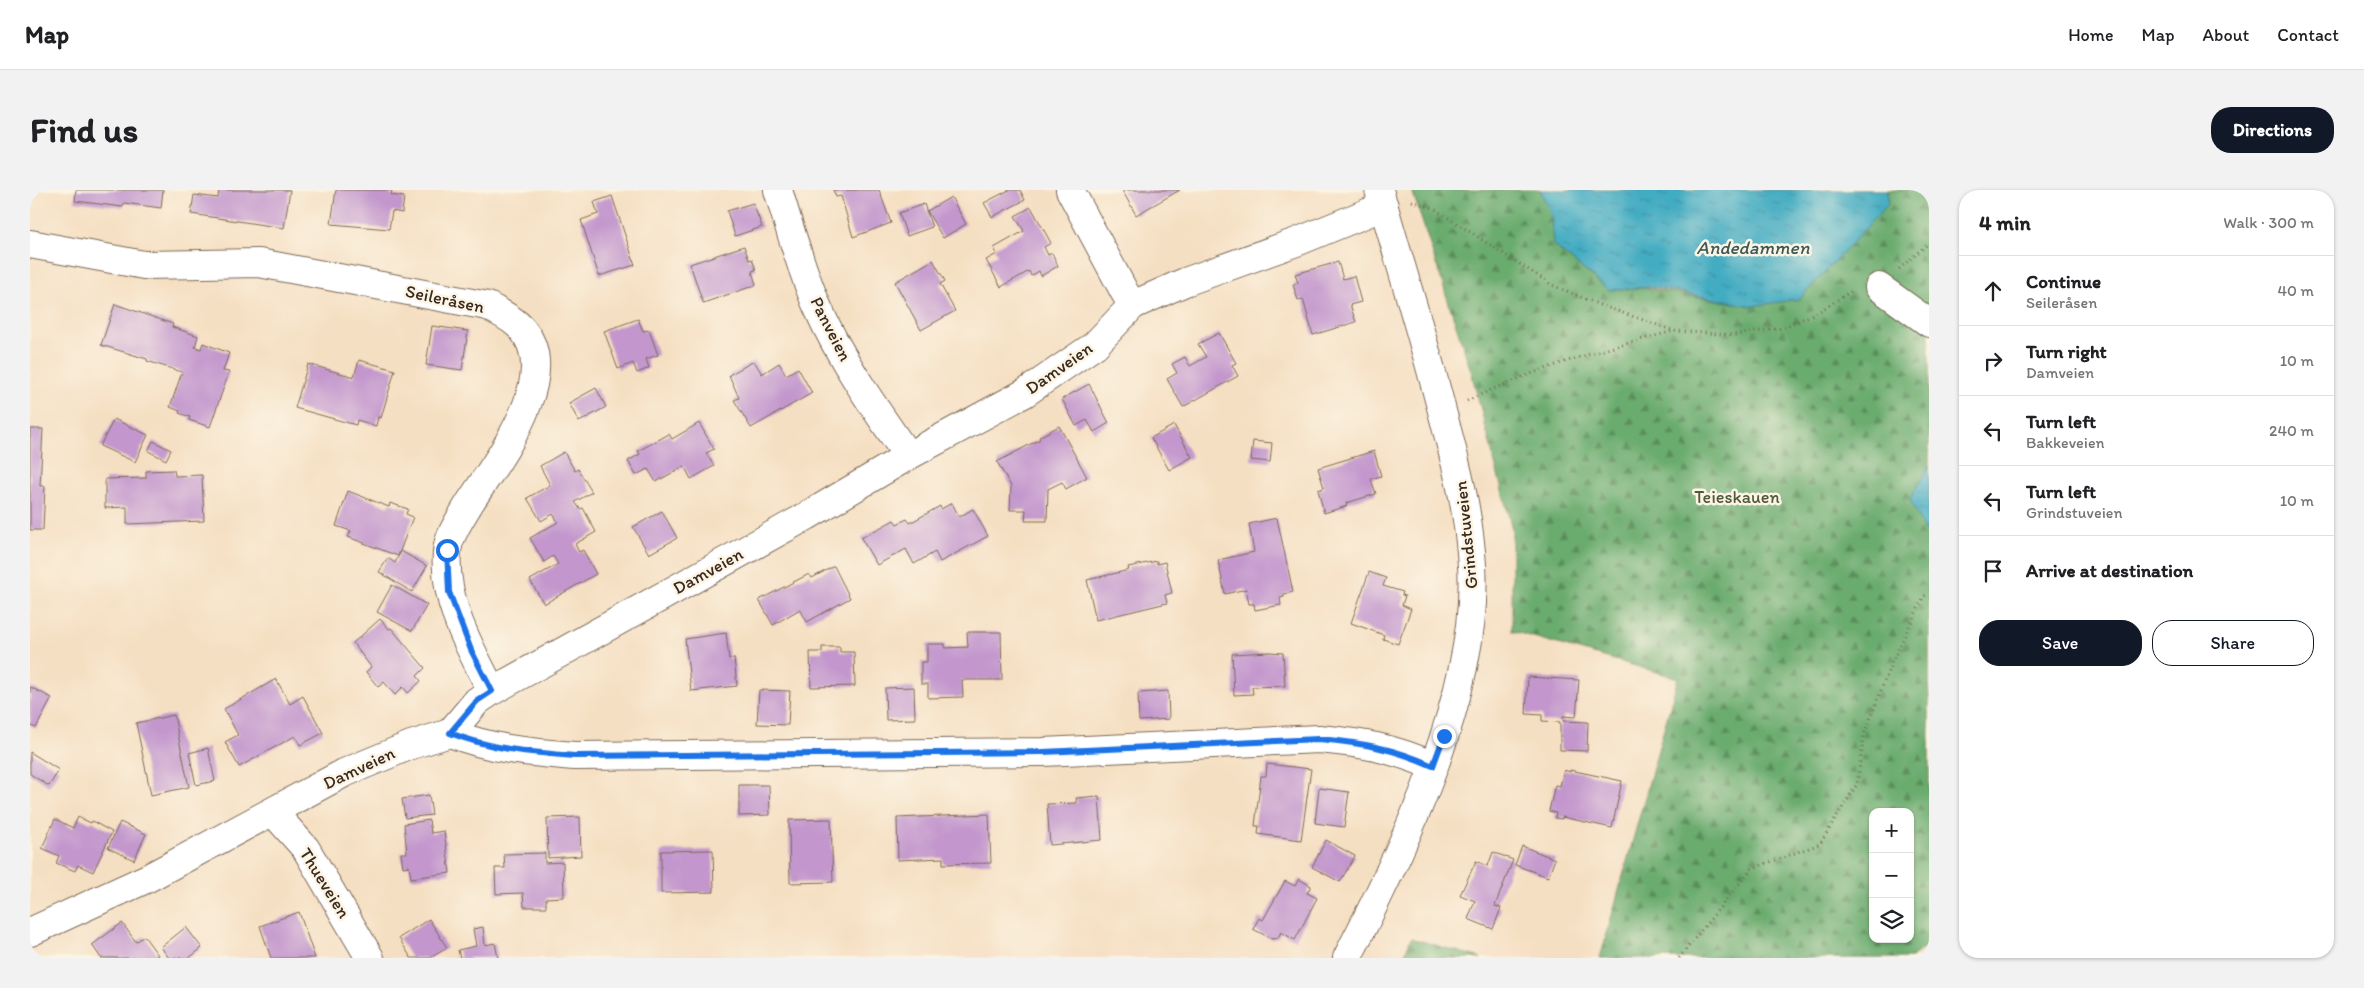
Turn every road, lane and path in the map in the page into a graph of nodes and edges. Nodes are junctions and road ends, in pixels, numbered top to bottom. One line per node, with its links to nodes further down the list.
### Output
1 (778, 190): 12 (street, Panveien)
2 (1070, 190): 8 (street)
3 (1381, 198): 8 (street, Damveien); 11 (street, Grindstuveien)
4 (1433, 208): 10 (path)
5 (1929, 243): 7 (path)
6 (30, 244): 14 (street, Seileråsen)
7 (1879, 287): 9 (street); 10 (path)
8 (1133, 304): 12 (street, Damveien)
9 (1929, 323)
10 (1674, 331): 11 (path)
11 (1443, 414): 16 (street, Grindstuveien)
12 (908, 456): 14 (street, Damveien)
13 (1929, 594): 21 (path)
14 (492, 691): 15 (street, Damveien)
15 (450, 733): 16 (street); 17 (street, Damveien)
16 (1433, 766): 20 (street, Grindstuveien)
17 (273, 812): 18 (street, Damveien); 19 (street, Thueveien)
18 (30, 932)
19 (370, 958)
20 (1347, 958)
21 (1679, 958)

